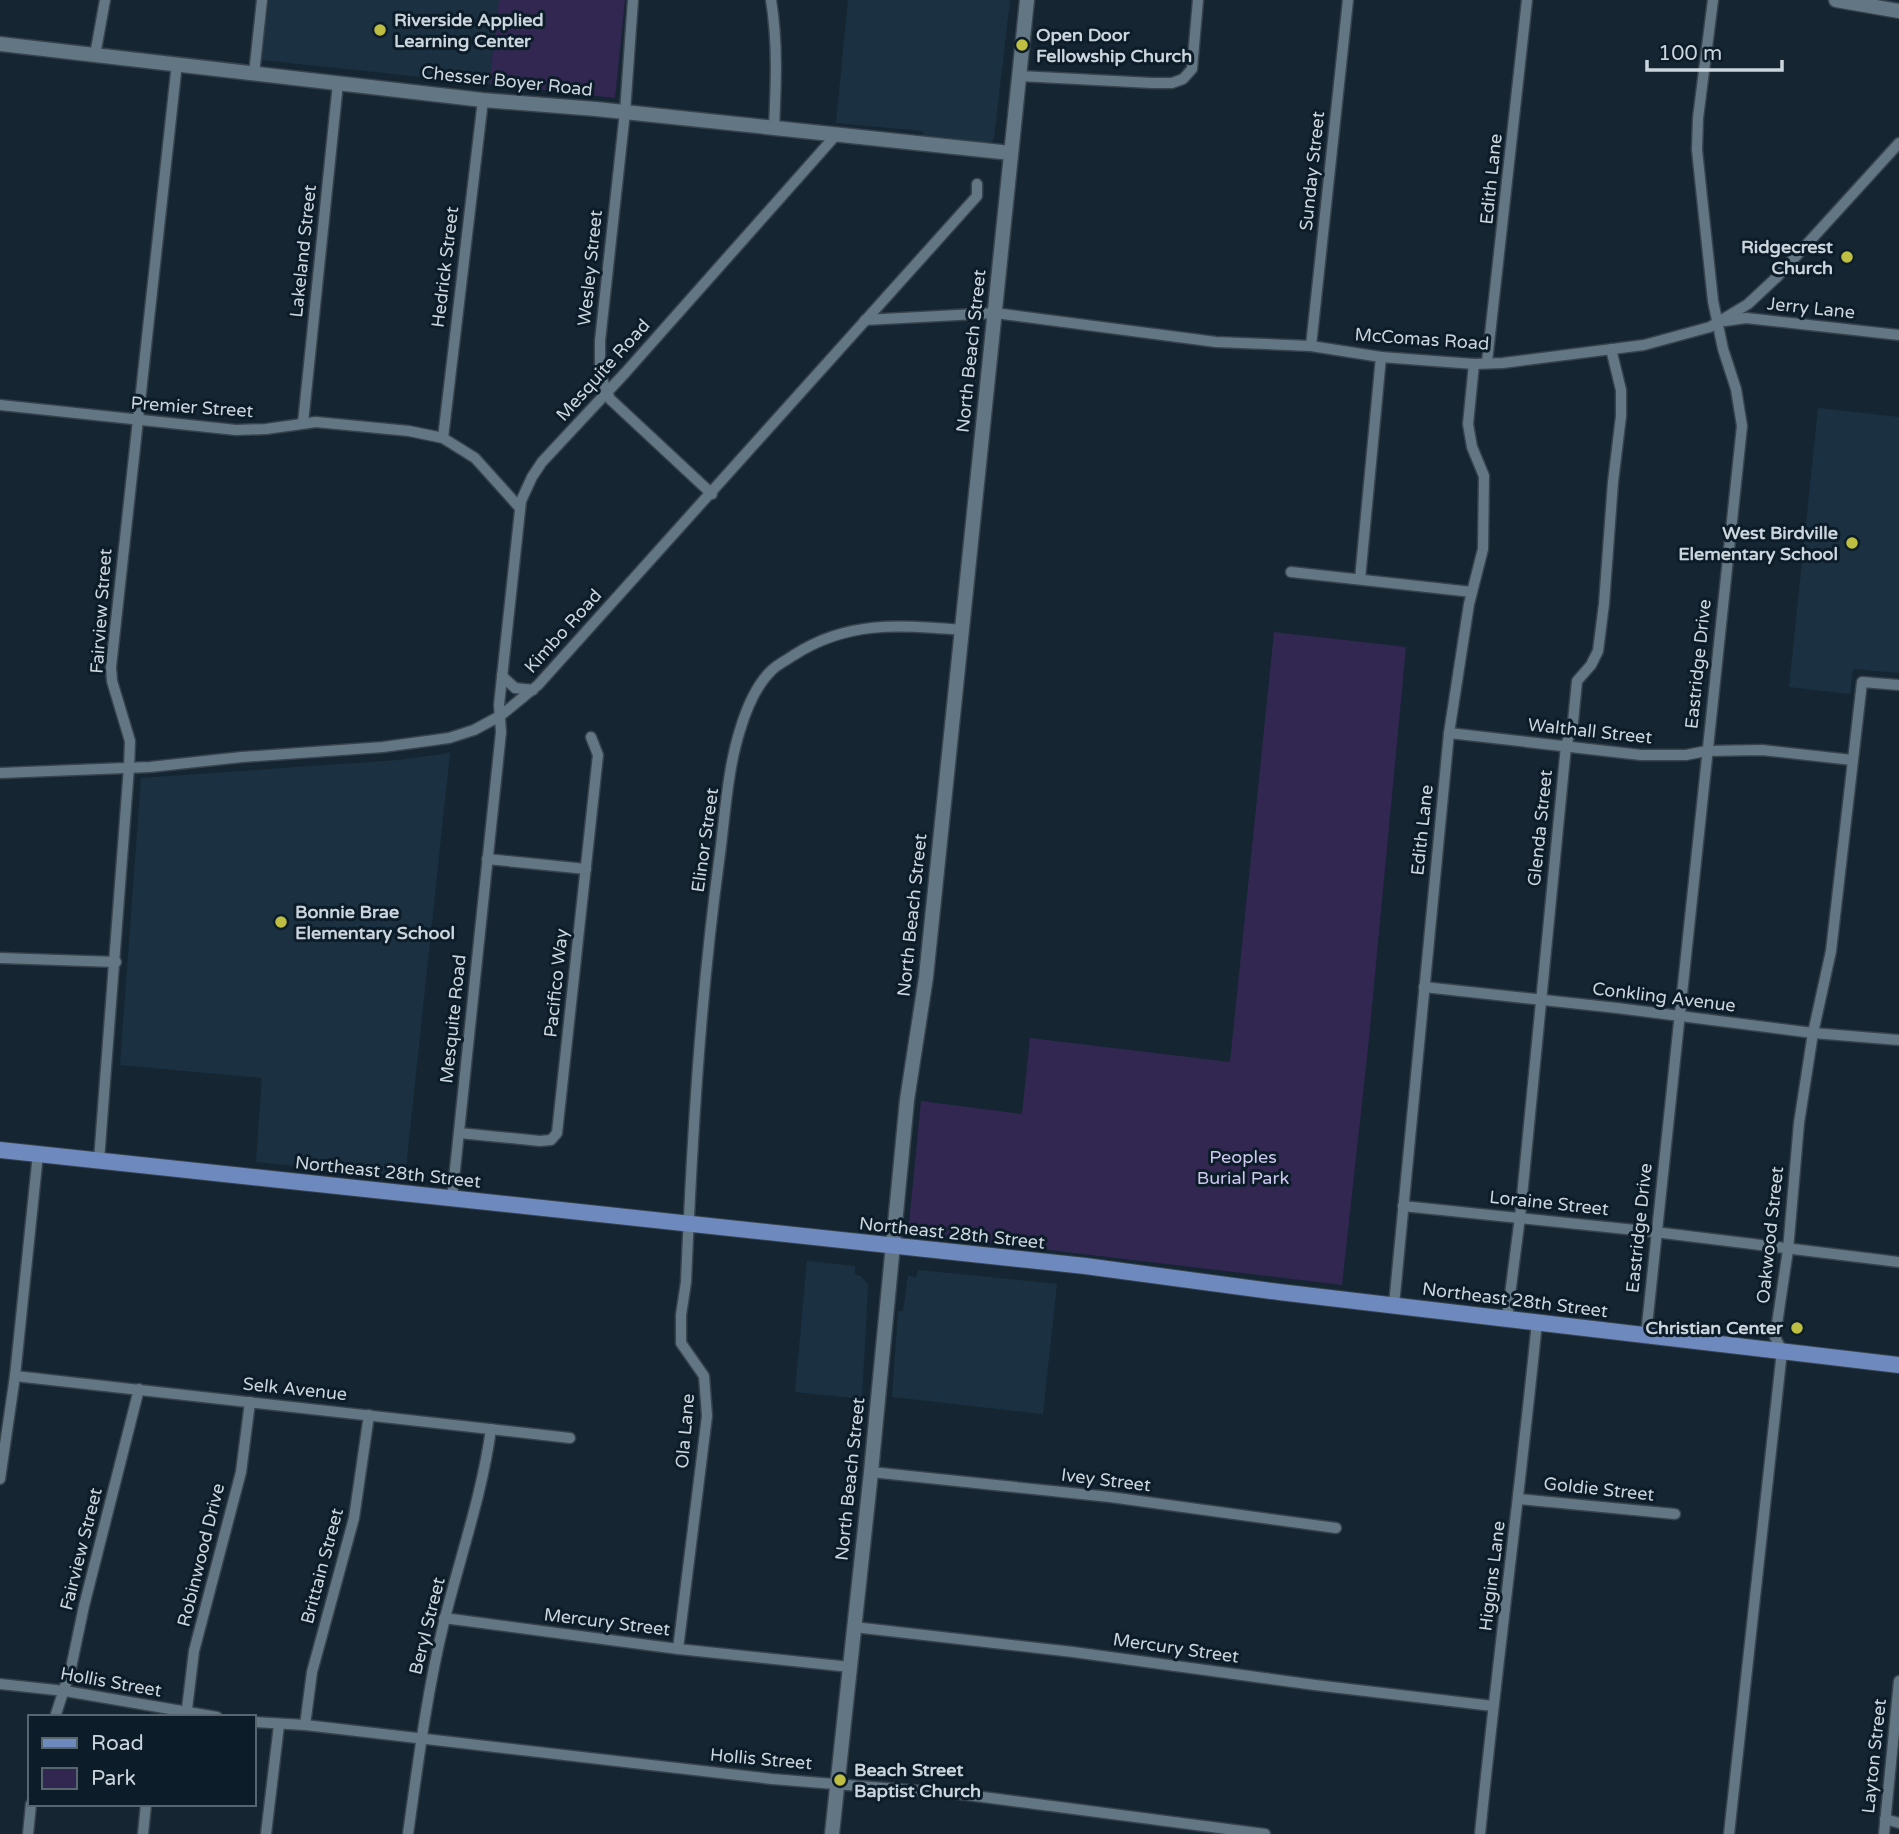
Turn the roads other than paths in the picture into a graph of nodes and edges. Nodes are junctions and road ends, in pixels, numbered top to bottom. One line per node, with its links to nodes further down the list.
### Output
1 (105, 0): 13 (street)
2 (262, 0): 15 (street)
3 (633, 0): 19 (street, Wesley Street)
4 (771, 0): 20 (street)
5 (1027, 0): 16 (main road, North Beach Street)
6 (1198, 0): 16 (street)
7 (1348, 0): 29 (street, Sunday Street)
8 (1527, 0): 32 (street, Edith Lane)
9 (1713, 0): 27 (street, Eastridge Drive)
10 (1836, 0): 11 (main road)
11 (1899, 11)
12 (0, 49): 13 (main road, Chesser Boyer Road)
13 (94, 55): 14 (main road, Chesser Boyer Road)
14 (177, 63): 15 (main road, Chesser Boyer Road); 36 (street, Fairview Street)
15 (254, 74): 17 (main road, Chesser Boyer Road)
16 (1020, 76): 23 (main road, North Beach Street)
17 (338, 83): 18 (main road, Chesser Boyer Road); 37 (street, Lakeland Street)
18 (483, 100): 19 (main road, Chesser Boyer Road); 38 (street, Hedrick Street)
19 (625, 112): 20 (main road, Chesser Boyer Road); 34 (street, Wesley Street)
20 (774, 128): 21 (main road, Chesser Boyer Road)
21 (836, 135): 23 (main road, Chesser Boyer Road); 34 (street, Mesquite Road)
22 (1899, 143): 27 (street, McComas Road)
23 (1011, 153): 25 (main road, North Beach Street)
24 (977, 184): 26 (street, Kimbo Road)
25 (995, 313): 26 (street, McComas Road); 29 (street, McComas Road); 44 (main road, North Beach Street)
26 (865, 320): 39 (street, Kimbo Road)
27 (1719, 322): 28 (street, Jerry Lane); 30 (street, McComas Road); 52 (street, Eastridge Drive)
28 (1899, 335)
29 (1311, 346): 31 (street, McComas Road)
30 (1611, 349): 32 (street, McComas Road); 51 (street, Glenda Street)
31 (1381, 357): 33 (street, McComas Road); 42 (street)
32 (1487, 362): 33 (street, McComas Road)
33 (1474, 364): 43 (street, Edith Lane)
34 (607, 393): 39 (street); 40 (street, Mesquite Road)
35 (0, 405): 36 (street, Premier Street)
36 (137, 421): 37 (street, Premier Street); 54 (street, Fairview Street)
37 (303, 422): 38 (street, Premier Street)
38 (443, 438): 40 (street, Premier Street)
39 (712, 494): 47 (street, Kimbo Road)
40 (520, 508): 45 (street, Mesquite Road)
41 (1291, 572): 42 (street)
42 (1360, 579): 43 (street)
43 (1472, 592): 49 (street, Edith Lane)
44 (962, 630): 72 (street, Elinor Street); 74 (main road, North Beach Street)
45 (502, 676): 47 (street); 48 (street, Mesquite Road)
46 (1899, 685): 53 (street, Oakwood Street)
47 (533, 690): 48 (street, Kimbo Road)
48 (499, 716): 54 (street, Kimbo Road); 56 (street, Mesquite Road)
49 (1449, 733): 51 (street, Walthall Street); 60 (street, Edith Lane)
50 (591, 737): 57 (street, Pacifico Way)
51 (1566, 746): 52 (street, Walthall Street); 61 (street, Glenda Street)
52 (1706, 751): 53 (street, Walthall Street); 62 (street, Eastridge Drive)
53 (1852, 760): 63 (street, Oakwood Street)
54 (129, 767): 55 (street, Kimbo Road); 59 (street, Fairview Street)
55 (0, 773)
56 (487, 859): 57 (street); 65 (street, Mesquite Road)
57 (586, 869): 65 (street, Pacifico Way)
58 (0, 958): 59 (street)
59 (116, 962): 68 (street, Fairview Street)
60 (1424, 987): 61 (street, Conkling Avenue); 70 (street, Edith Lane)
61 (1541, 999): 62 (street, Conkling Avenue); 71 (street, Glenda Street)
62 (1680, 1016): 63 (street, Conkling Avenue); 73 (street, Eastridge Drive)
63 (1812, 1033): 64 (street, Conkling Avenue); 75 (street, Oakwood Street)
64 (1899, 1040)
65 (459, 1133): 69 (street, Mesquite Road)
66 (0, 1150): 67 (main road, Northeast 28th Street)
67 (38, 1154): 68 (main road, Northeast 28th Street); 83 (street)
68 (99, 1160): 69 (main road, Northeast 28th Street)
69 (452, 1198): 72 (main road, Northeast 28th Street)
70 (1403, 1206): 71 (street, Loraine Street); 77 (street, Edith Lane)
71 (1520, 1217): 73 (street, Loraine Street); 78 (street, Glenda Street)
72 (688, 1224): 74 (main road, Northeast 28th Street); 96 (street, Ola Lane)
73 (1656, 1232): 75 (street, Loraine Street); 80 (street, Eastridge Drive)
74 (891, 1246): 77 (main road, Northeast 28th Street); 89 (main road, North Beach Street)
75 (1788, 1250): 76 (street, Loraine Street); 81 (street, Oakwood Street)
76 (1899, 1262)
77 (1394, 1305): 78 (main road, Northeast 28th Street)
78 (1507, 1318): 79 (main road, Northeast 28th Street)
79 (1537, 1322): 80 (main road, Northeast 28th Street); 91 (street, Higgins Lane)
80 (1646, 1335): 81 (main road, Northeast 28th Street)
81 (1782, 1351): 82 (main road, Northeast 28th Street); 121 (street, Oakwood Street)
82 (1899, 1365)
83 (15, 1376): 84 (street, Selk Avenue); 90 (street)
84 (139, 1390): 85 (street, Selk Avenue); 100 (street, Fairview Street)
85 (250, 1402): 86 (street, Selk Avenue); 104 (street, Robinwood Drive)
86 (369, 1415): 87 (street, Selk Avenue); 107 (street, Brittain Street)
87 (491, 1429): 88 (street, Selk Avenue); 94 (street, Beryl Street)
88 (570, 1438)
89 (871, 1472): 93 (street, Ivey Street); 95 (main road, North Beach Street)
90 (0, 1479)
91 (1519, 1499): 92 (street, Goldie Street); 102 (street, Higgins Lane)
92 (1675, 1514)
93 (1336, 1528)
94 (444, 1618): 96 (street, Mercury Street); 108 (street, Beryl Street)
95 (854, 1627): 97 (main road, North Beach Street); 102 (street, Mercury Street)
96 (678, 1649): 97 (street, Mercury Street)
97 (850, 1667): 109 (main road, North Beach Street)
98 (1899, 1681): 101 (street, Layton Street)
99 (0, 1684): 100 (street, Hollis Street)
100 (65, 1691): 103 (street, Fairview Street); 104 (street, Hollis Street)
101 (1898, 1705): 112 (street, Layton Street)
102 (1493, 1706): 120 (street, Higgins Lane)
103 (56, 1715)
104 (187, 1715)
105 (256, 1721): 106 (street, Hollis Street)
106 (279, 1725): 107 (street, Hollis Street); 116 (street)
107 (305, 1725): 108 (street, Hollis Street)
108 (421, 1739): 109 (street, Hollis Street); 117 (street, Beryl Street)
109 (838, 1783): 118 (main road, North Beach Street); 119 (street, Hollis Street)
110 (31, 1806): 114 (street)
111 (146, 1806): 115 (street)
112 (1885, 1819): 113 (street); 122 (street, Layton Street)
113 (1899, 1823)
114 (28, 1834)
115 (143, 1834)
116 (266, 1834)
117 (408, 1834)
118 (832, 1834)
119 (1265, 1834)
120 (1480, 1834)
121 (1729, 1834)
122 (1884, 1834)

